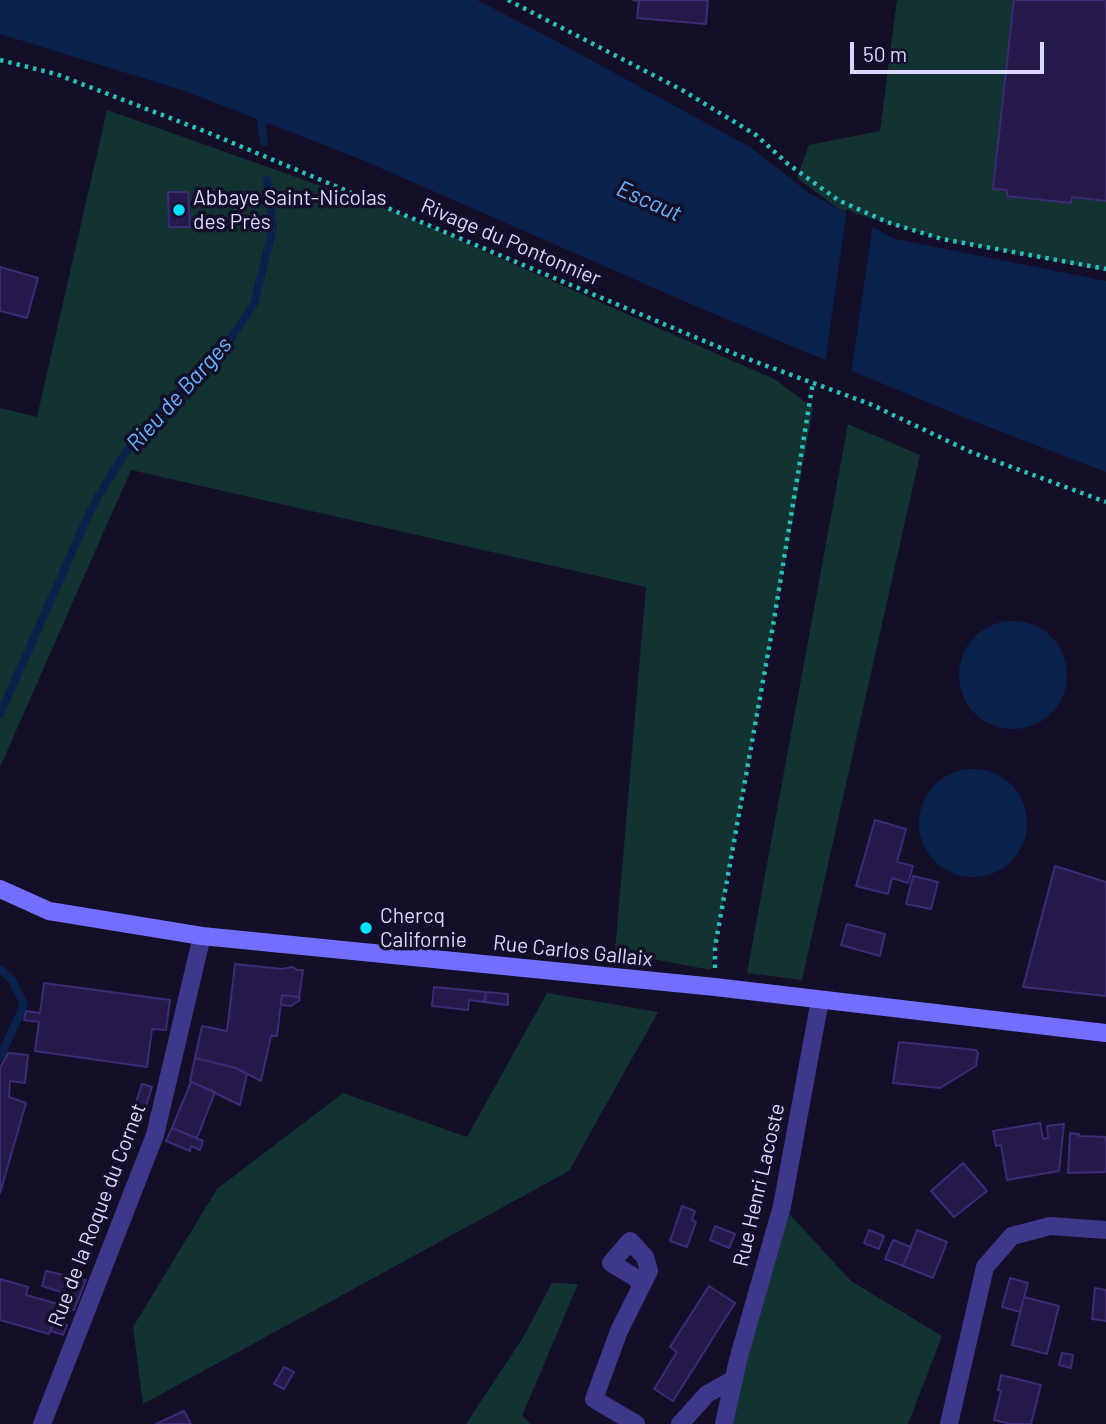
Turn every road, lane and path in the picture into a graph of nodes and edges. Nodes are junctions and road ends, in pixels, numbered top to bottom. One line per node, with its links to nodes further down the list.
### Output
1 (508, 0): 3 (path)
2 (0, 60): 4 (path, Rivage du Pontonnier)
3 (1106, 269)
4 (813, 382): 5 (path, Rivage du Pontonnier); 8 (path)
5 (1106, 502)
6 (0, 889): 7 (main road, Rue Carlos Gallaix)
7 (202, 936): 8 (main road, Rue Carlos Gallaix); 14 (street, Rue de la Roque du Cornet)
8 (715, 987): 9 (main road, Rue Carlos Gallaix)
9 (820, 1000): 10 (main road, Rue Carlos Gallaix); 13 (street, Rue Henri Lacoste)
10 (1106, 1033)
11 (1106, 1230): 18 (street)
12 (641, 1285): 15 (street)
13 (734, 1378): 16 (street); 17 (street, Rue Henri Lacoste)
14 (42, 1424)
15 (636, 1424)
16 (680, 1424)
17 (724, 1424)
18 (949, 1424)

